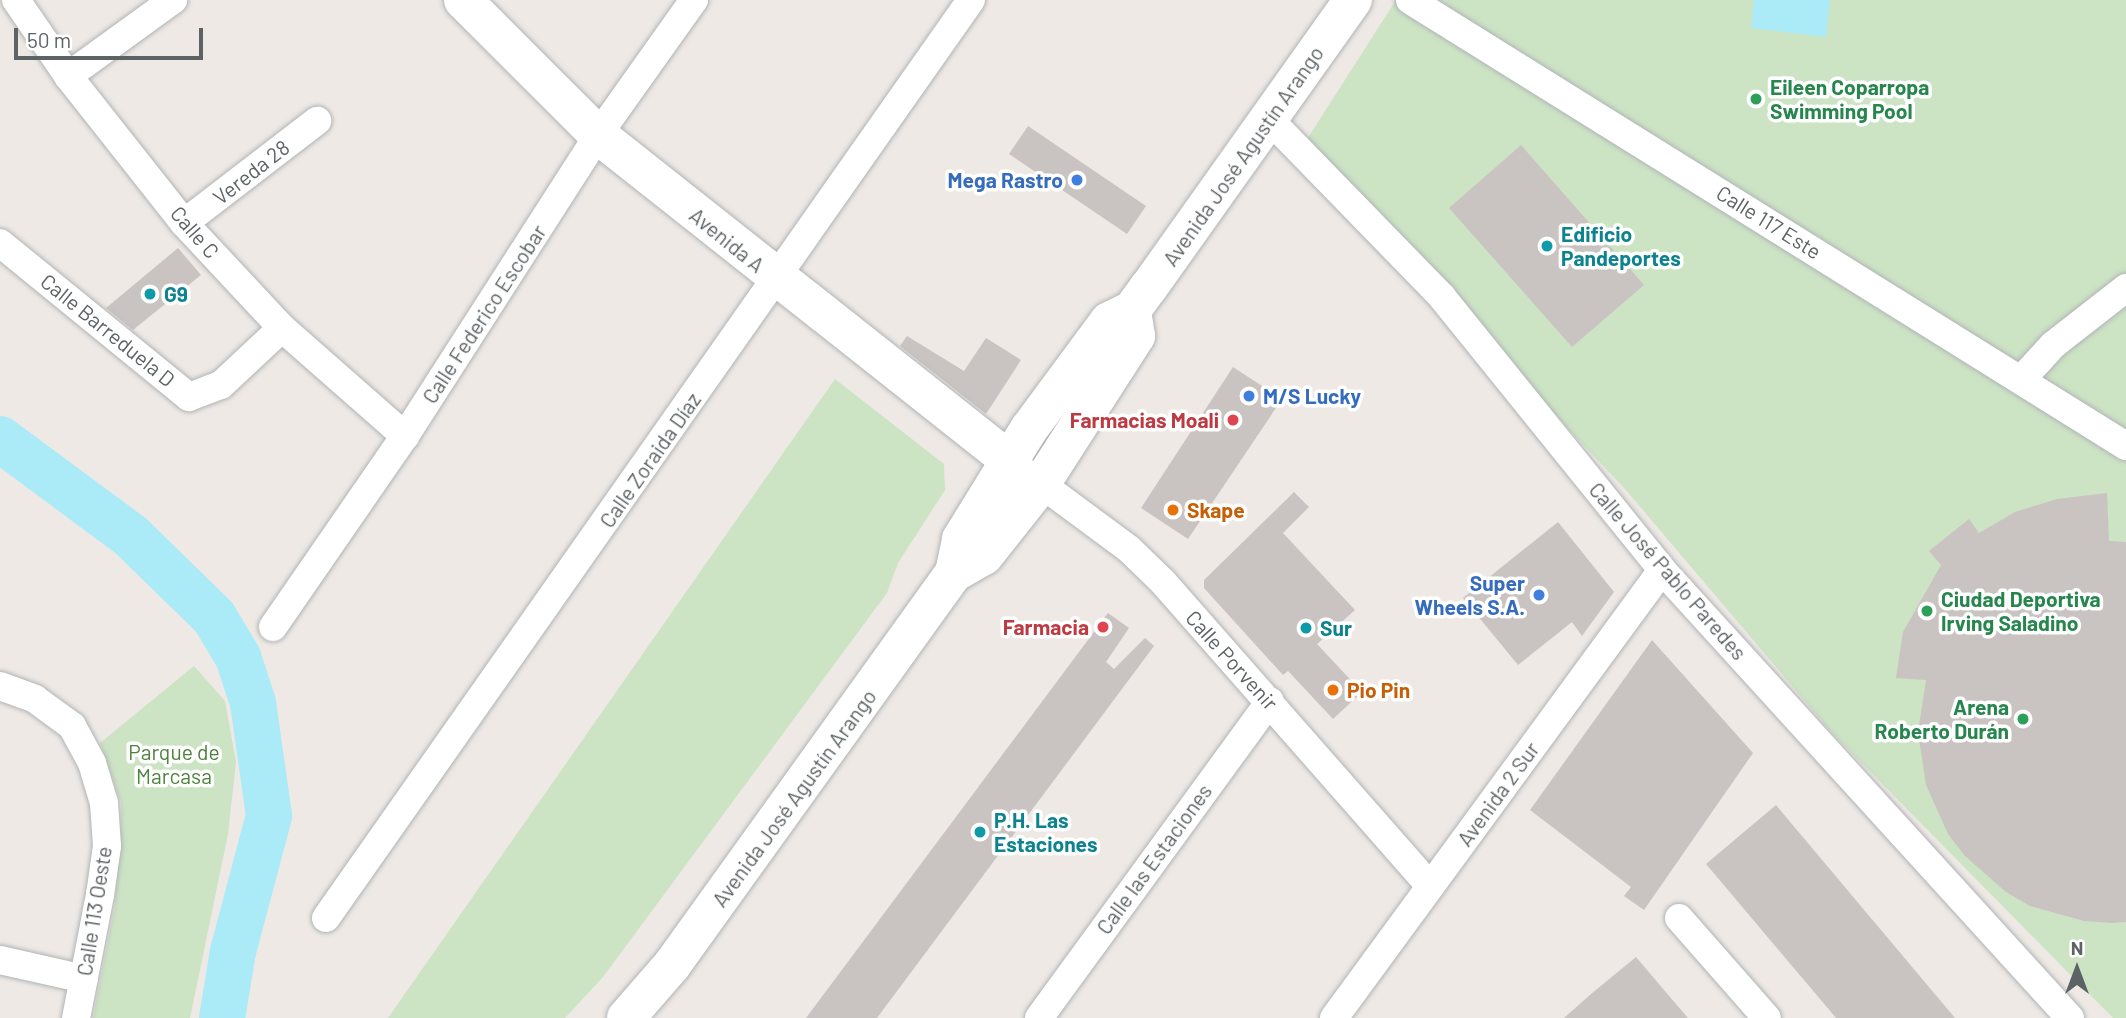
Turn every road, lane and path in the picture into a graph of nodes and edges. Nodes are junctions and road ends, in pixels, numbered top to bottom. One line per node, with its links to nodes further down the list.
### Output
1 (16, 0): 8 (street, Calle C)
2 (173, 0): 8 (street)
3 (463, 0): 11 (main road, Avenida A)
4 (694, 0): 11 (street, Calle Federico Escobar)
5 (971, 0): 14 (street, Calle Zoraida Díaz)
6 (1353, 0): 9 (main road, Avenida José Agustín Arango)
7 (1410, 0): 18 (street, Calle 117 Este)
8 (68, 76): 12 (street, Calle C)
9 (1270, 120): 16 (main road, Avenida José Agustín Arango); 23 (street, Calle José Pablo Paredes)
10 (317, 121): 12 (street, Vereda 28)
11 (598, 135): 14 (main road, Avenida A); 19 (street, Calle Federico Escobar)
12 (184, 223): 17 (street, Calle C)
13 (0, 243): 17 (street, Calle Barreduela D)
14 (777, 280): 21 (main road, Avenida A); 29 (street, Calle Zoraida Díaz)
15 (2126, 288): 18 (street)
16 (1132, 310): 21 (main road, Avenida José Agustín Arango); 22 (main road, Avenida José Agustín Arango)
17 (282, 328): 19 (street, Calle C)
18 (2022, 379): 20 (street, Calle 117 Este)
19 (405, 436): 25 (street, Calle Federico Escobar)
20 (2126, 446)
21 (1009, 460): 22 (street, Calle Porvenir); 24 (main road, Avenida José Agustín Arango)
22 (1041, 484): 24 (main road, Avenida José Agustín Arango); 27 (street, Calle Porvenir)
23 (1662, 570): 28 (street, Avenida 2 Sur); 38 (street, Calle José Pablo Paredes)
24 (954, 573): 34 (main road, Avenida José Agustín Arango)
25 (272, 627)
26 (0, 686): 32 (street, Calle 113 Oeste)
27 (1269, 701): 28 (street, Calle Porvenir); 35 (street, Calle las Estaciones)
28 (1430, 886): 36 (street, Avenida 2 Sur)
29 (326, 918)
30 (1679, 918): 37 (street)
31 (0, 960): 32 (street)
32 (84, 979): 33 (street, Calle 113 Oeste)
33 (76, 1018)
34 (626, 1018)
35 (1039, 1018)
36 (1334, 1018)
37 (1767, 1018)
38 (2070, 1018)

